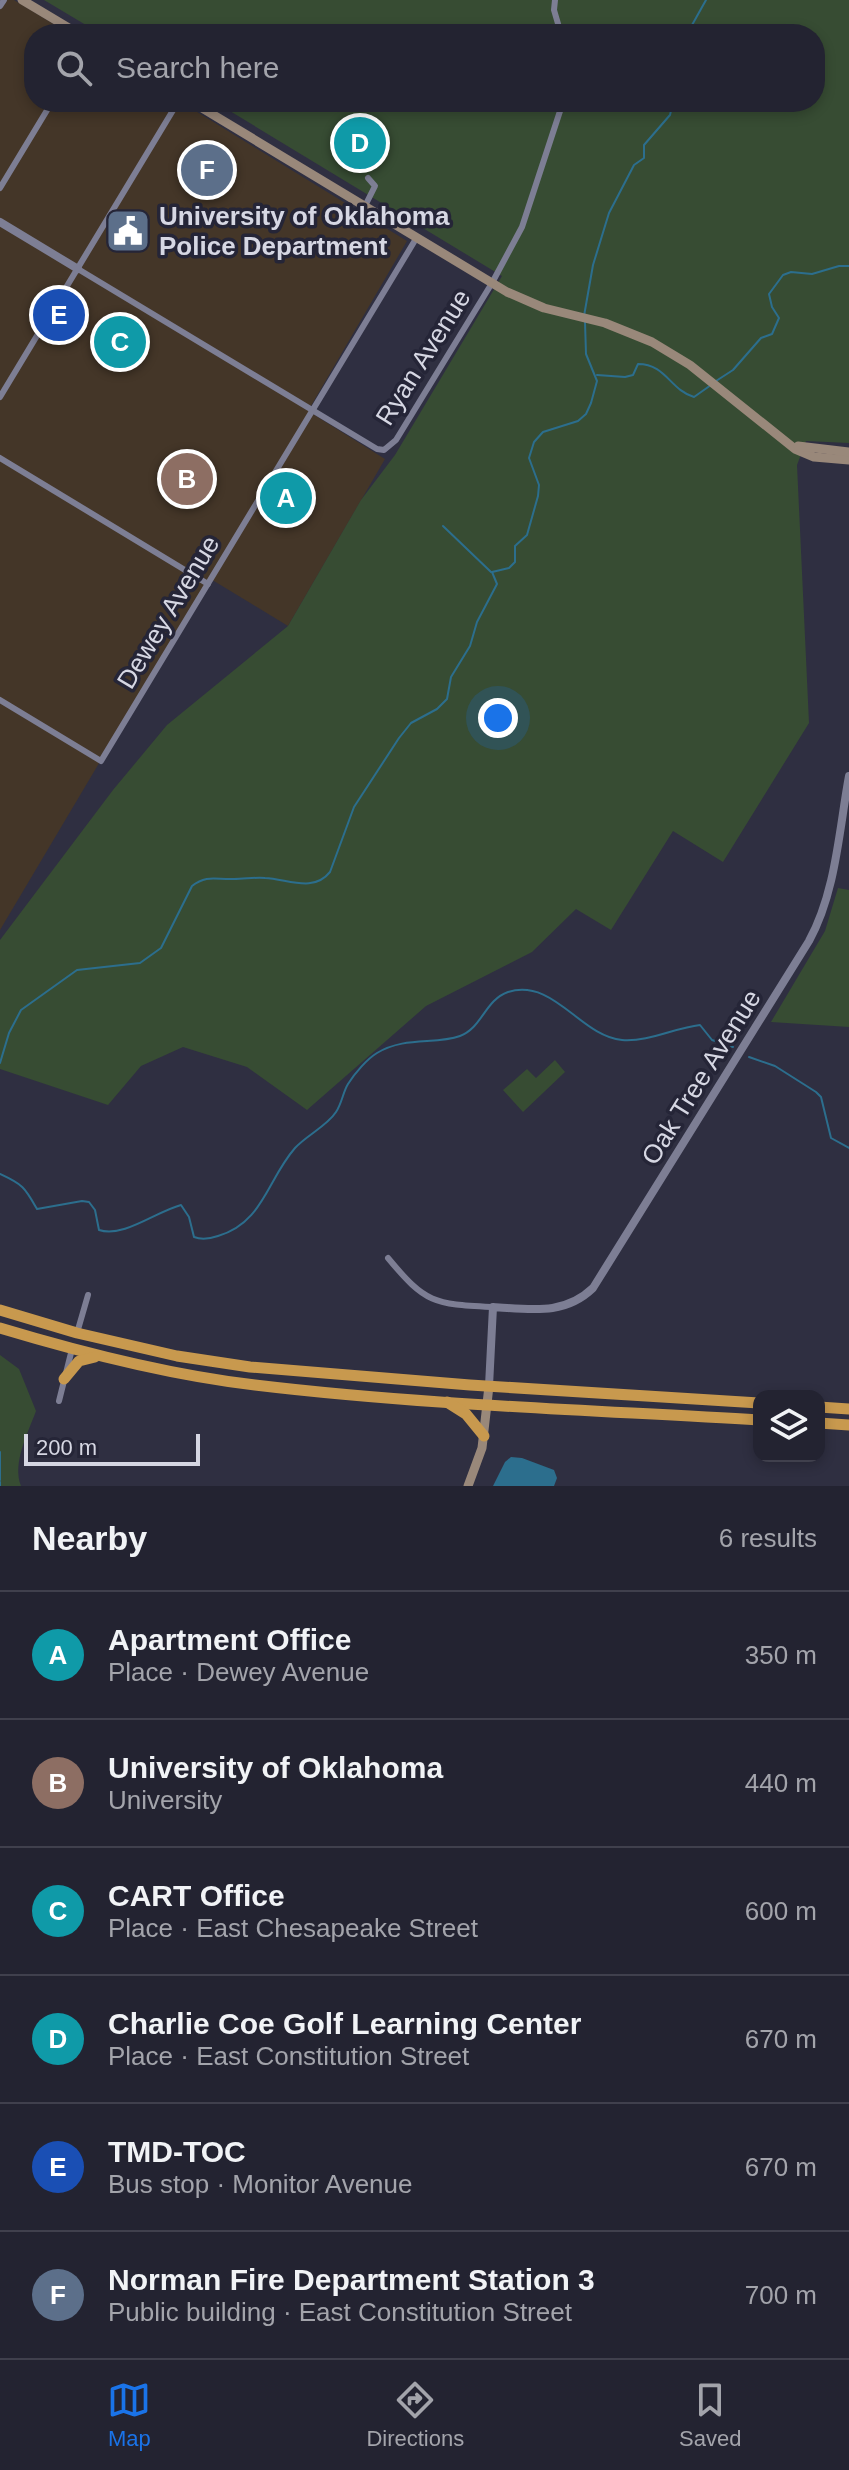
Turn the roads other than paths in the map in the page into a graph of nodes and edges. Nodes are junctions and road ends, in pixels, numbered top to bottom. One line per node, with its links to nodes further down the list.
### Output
1 (4, 0): 4 (street)
2 (22, 0): 5 (main road)
3 (555, 0): 6 (street)
4 (0, 6)
5 (62, 24)
6 (557, 24)
7 (46, 112): 12 (street)
8 (172, 112): 16 (street)
9 (209, 112): 13 (main road)
10 (559, 112): 17 (street, Ryan Avenue)
11 (368, 178): 13 (street)
12 (0, 188)
13 (365, 206): 15 (main road)
14 (0, 222): 16 (street)
15 (417, 237): 17 (main road); 19 (street, Dewey Avenue)
16 (78, 269): 18 (street); 19 (street)
17 (492, 283): 19 (street, Ryan Avenue); 20 (main road)
18 (0, 397)
19 (312, 411): 24 (street, Dewey Avenue)
20 (788, 442): 21 (main road); 23 (main road)
21 (849, 452)
22 (0, 458): 24 (street)
23 (849, 460)
24 (208, 584): 25 (street, Dewey Avenue)
25 (0, 700)
26 (849, 776): 29 (street, Oak Tree Avenue)
27 (388, 1258): 29 (street)
28 (88, 1295): 32 (street)
29 (493, 1307): 36 (street)
30 (0, 1310): 32 (highway)
31 (0, 1328): 33 (highway)
32 (77, 1333): 36 (highway)
33 (72, 1349): 34 (highway); 35 (street)
34 (103, 1356): 35 (highway); 37 (highway)
35 (64, 1379): 38 (street)
36 (489, 1386): 39 (main road); 40 (highway)
37 (444, 1400): 39 (highway); 44 (highway)
38 (59, 1401)
39 (488, 1403): 41 (highway); 44 (main road)
40 (753, 1403)
41 (753, 1420)
42 (825, 1423): 43 (highway)
43 (849, 1425)
44 (484, 1436): 45 (main road)
45 (468, 1486)

